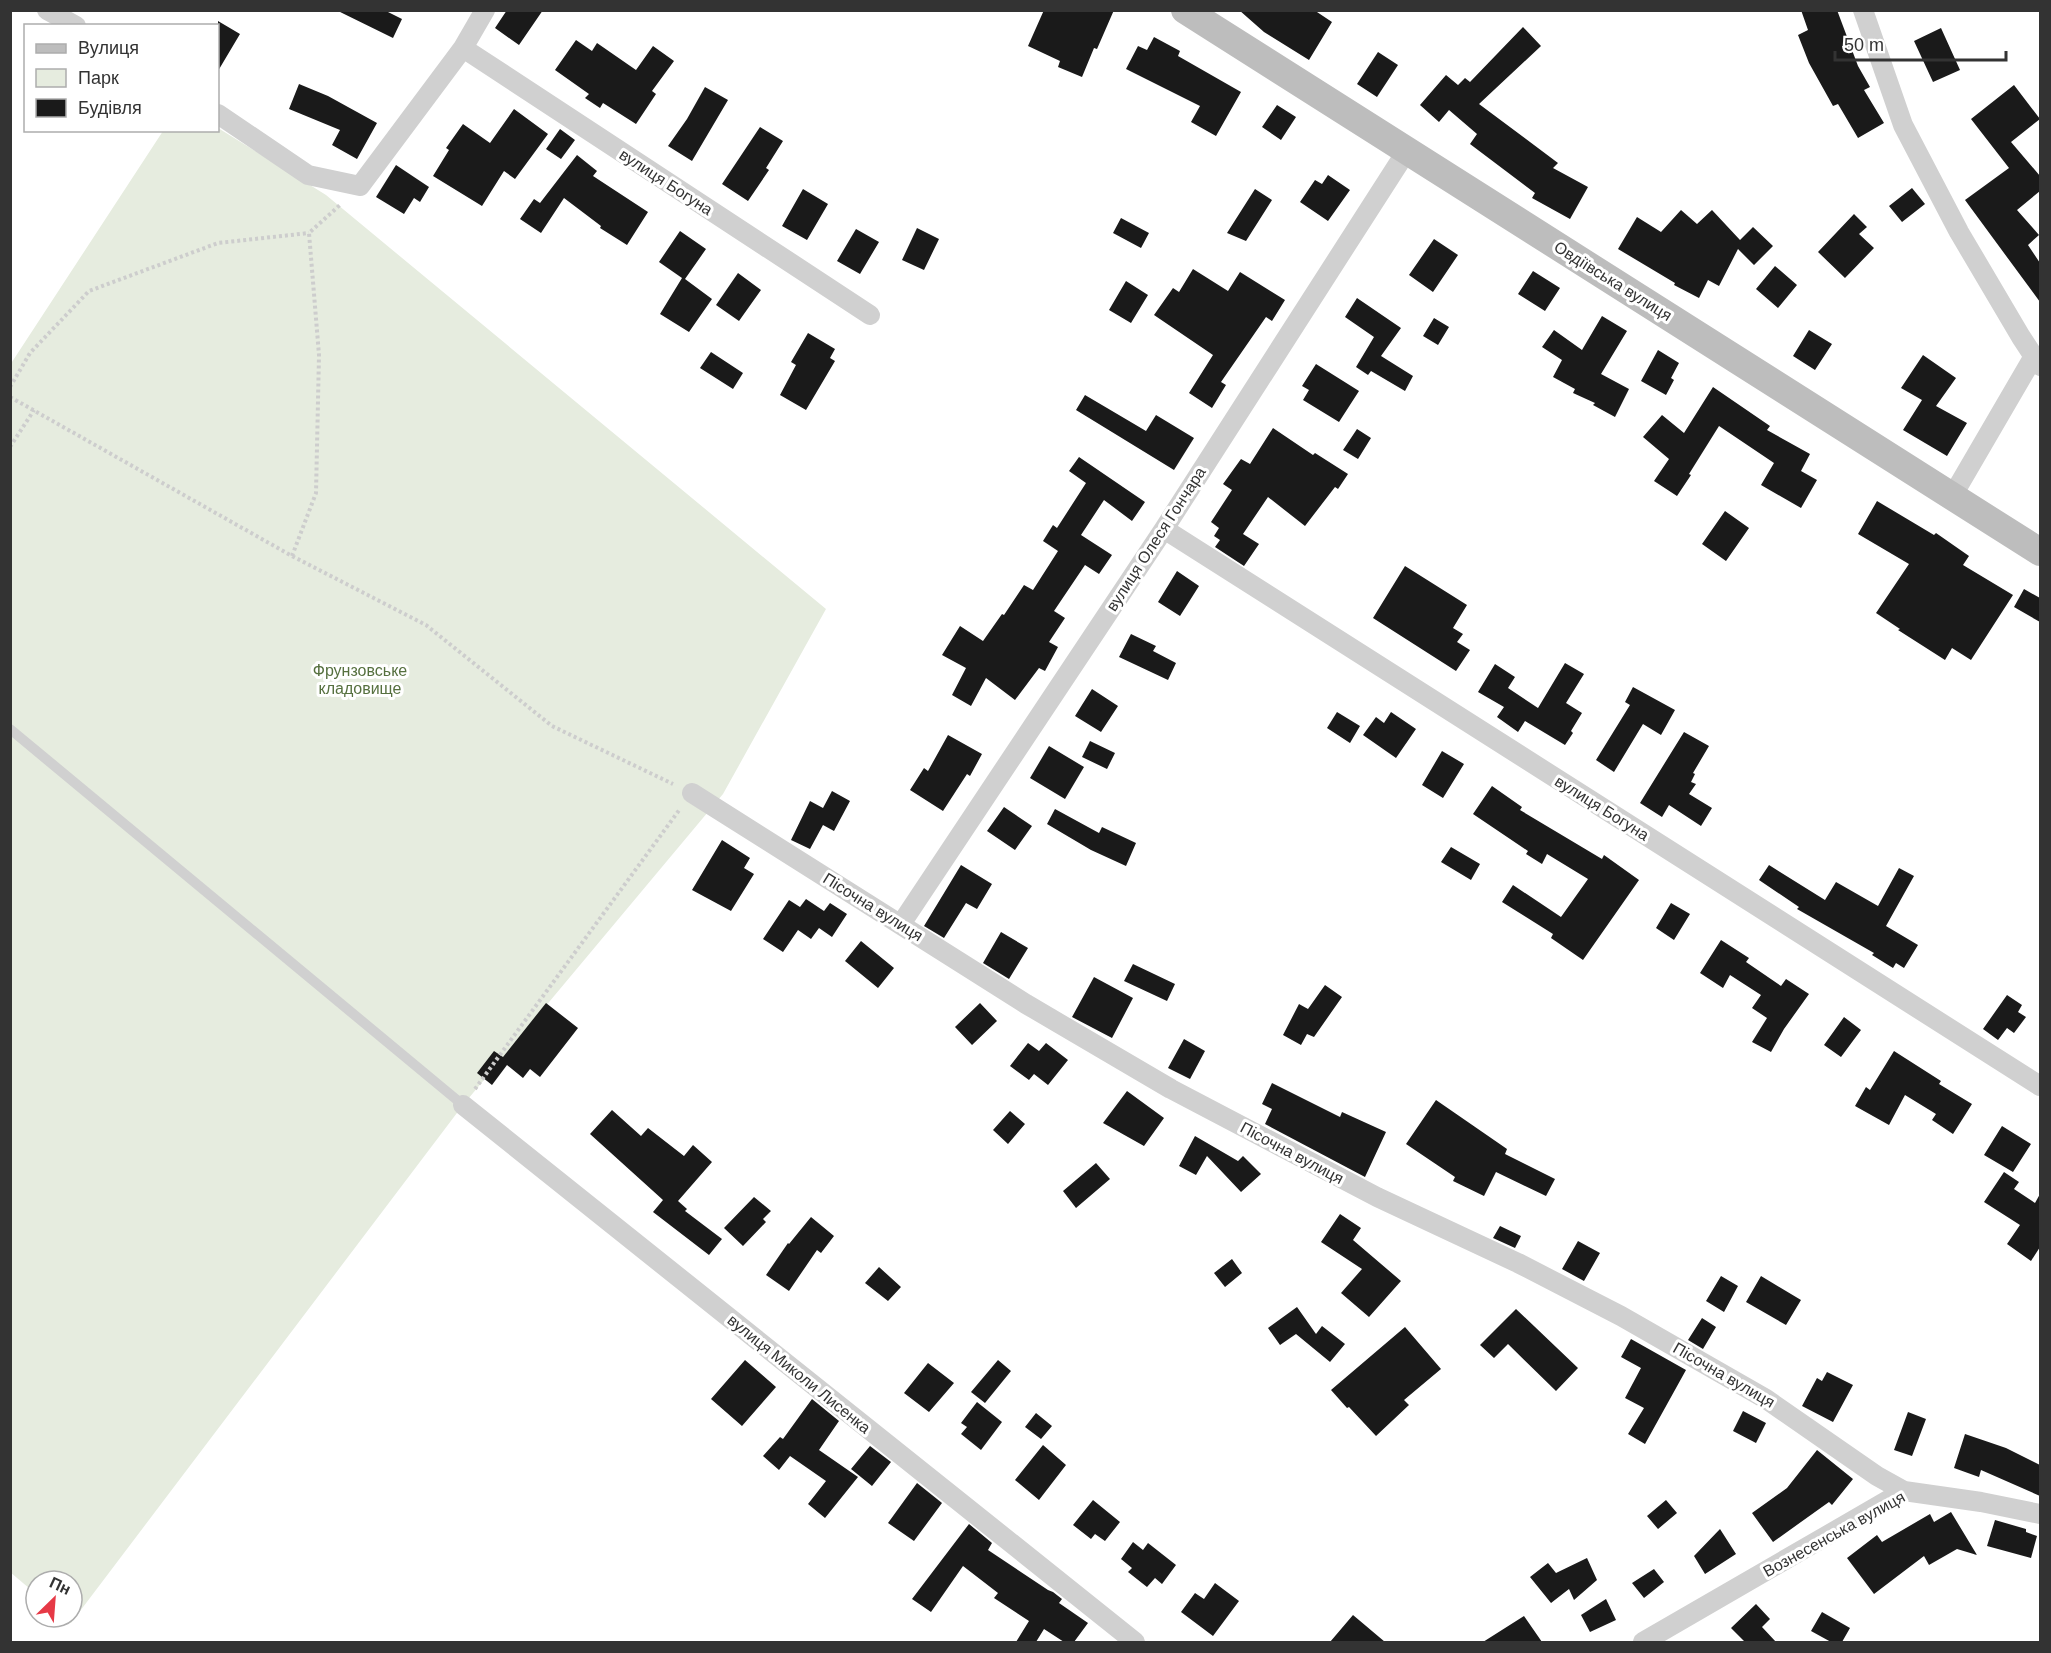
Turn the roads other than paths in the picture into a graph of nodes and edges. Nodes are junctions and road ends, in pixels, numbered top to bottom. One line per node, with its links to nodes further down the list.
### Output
1 (47, 10): 5 (street)
2 (485, 10): 6 (street)
3 (1185, 10): 8 (main road, Овдіївська вулиця)
4 (1863, 10): 10 (street)
5 (72, 24)
6 (462, 48): 7 (street); 9 (street, вулиця Богуна)
7 (219, 115)
8 (1406, 152): 11 (main road, Овдіївська вулиця); 12 (street, вулиця Олеся Гончара)
9 (870, 315)
10 (2037, 361): 11 (street)
11 (1953, 495): 13 (main road, Овдіївська вулиця)
12 (1164, 529): 16 (street, вулиця Олеся Гончара); 17 (street, вулиця Богуна)
13 (2040, 552)
14 (10, 729): 18 (lane)
15 (692, 793): 16 (street, Пісочна вулиця)
16 (901, 924): 19 (street, Пісочна вулиця)
17 (2040, 1086)
18 (463, 1105): 21 (street, вулиця Миколи Лисенка)
19 (1904, 1491): 20 (street, Вознесенська вулиця); 22 (street, Вознесенська вулиця)
20 (2040, 1514)
21 (1135, 1642)
22 (1643, 1642)

